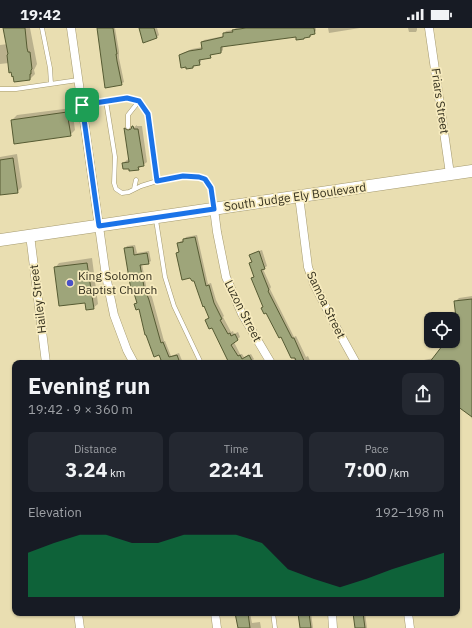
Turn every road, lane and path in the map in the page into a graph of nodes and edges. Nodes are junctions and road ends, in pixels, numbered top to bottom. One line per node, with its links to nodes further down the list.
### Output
1 (42, 28): 5 (lane)
2 (71, 28): 4 (street)
3 (429, 28): 12 (street, Friars Street)
4 (78, 80): 5 (lane); 9 (street)
5 (51, 84): 6 (lane)
6 (0, 89)
7 (106, 101): 8 (lane); 9 (lane); 15 (lane)
8 (139, 101): 10 (lane); 14 (lane)
9 (82, 105): 19 (street)
10 (128, 127)
11 (472, 172): 12 (main road, South Judge Ely Boulevard)
12 (450, 174): 16 (main road, South Judge Ely Boulevard)
13 (136, 180): 15 (lane)
14 (157, 181): 15 (lane); 17 (lane)
15 (134, 189)
16 (299, 196): 17 (main road, South Judge Ely Boulevard); 26 (street, Samoa Street)
17 (214, 209): 18 (main road, South Judge Ely Boulevard); 25 (street, Luzon Street)
18 (156, 217): 19 (main road, South Judge Ely Boulevard); 24 (lane)
19 (99, 226): 20 (main road, South Judge Ely Boulevard); 23 (street)
20 (30, 235): 21 (main road, South Judge Ely Boulevard); 22 (street, Hailey Street)
21 (0, 240)
22 (46, 360)
23 (133, 360)
24 (200, 360)
25 (269, 360)
26 (354, 360)
27 (78, 616): 32 (street)
28 (215, 616): 33 (street)
29 (273, 616): 34 (lane)
30 (332, 616): 35 (street)
31 (408, 616): 36 (street)
32 (80, 628)
33 (217, 628)
34 (275, 628)
35 (333, 628)
36 (410, 628)

